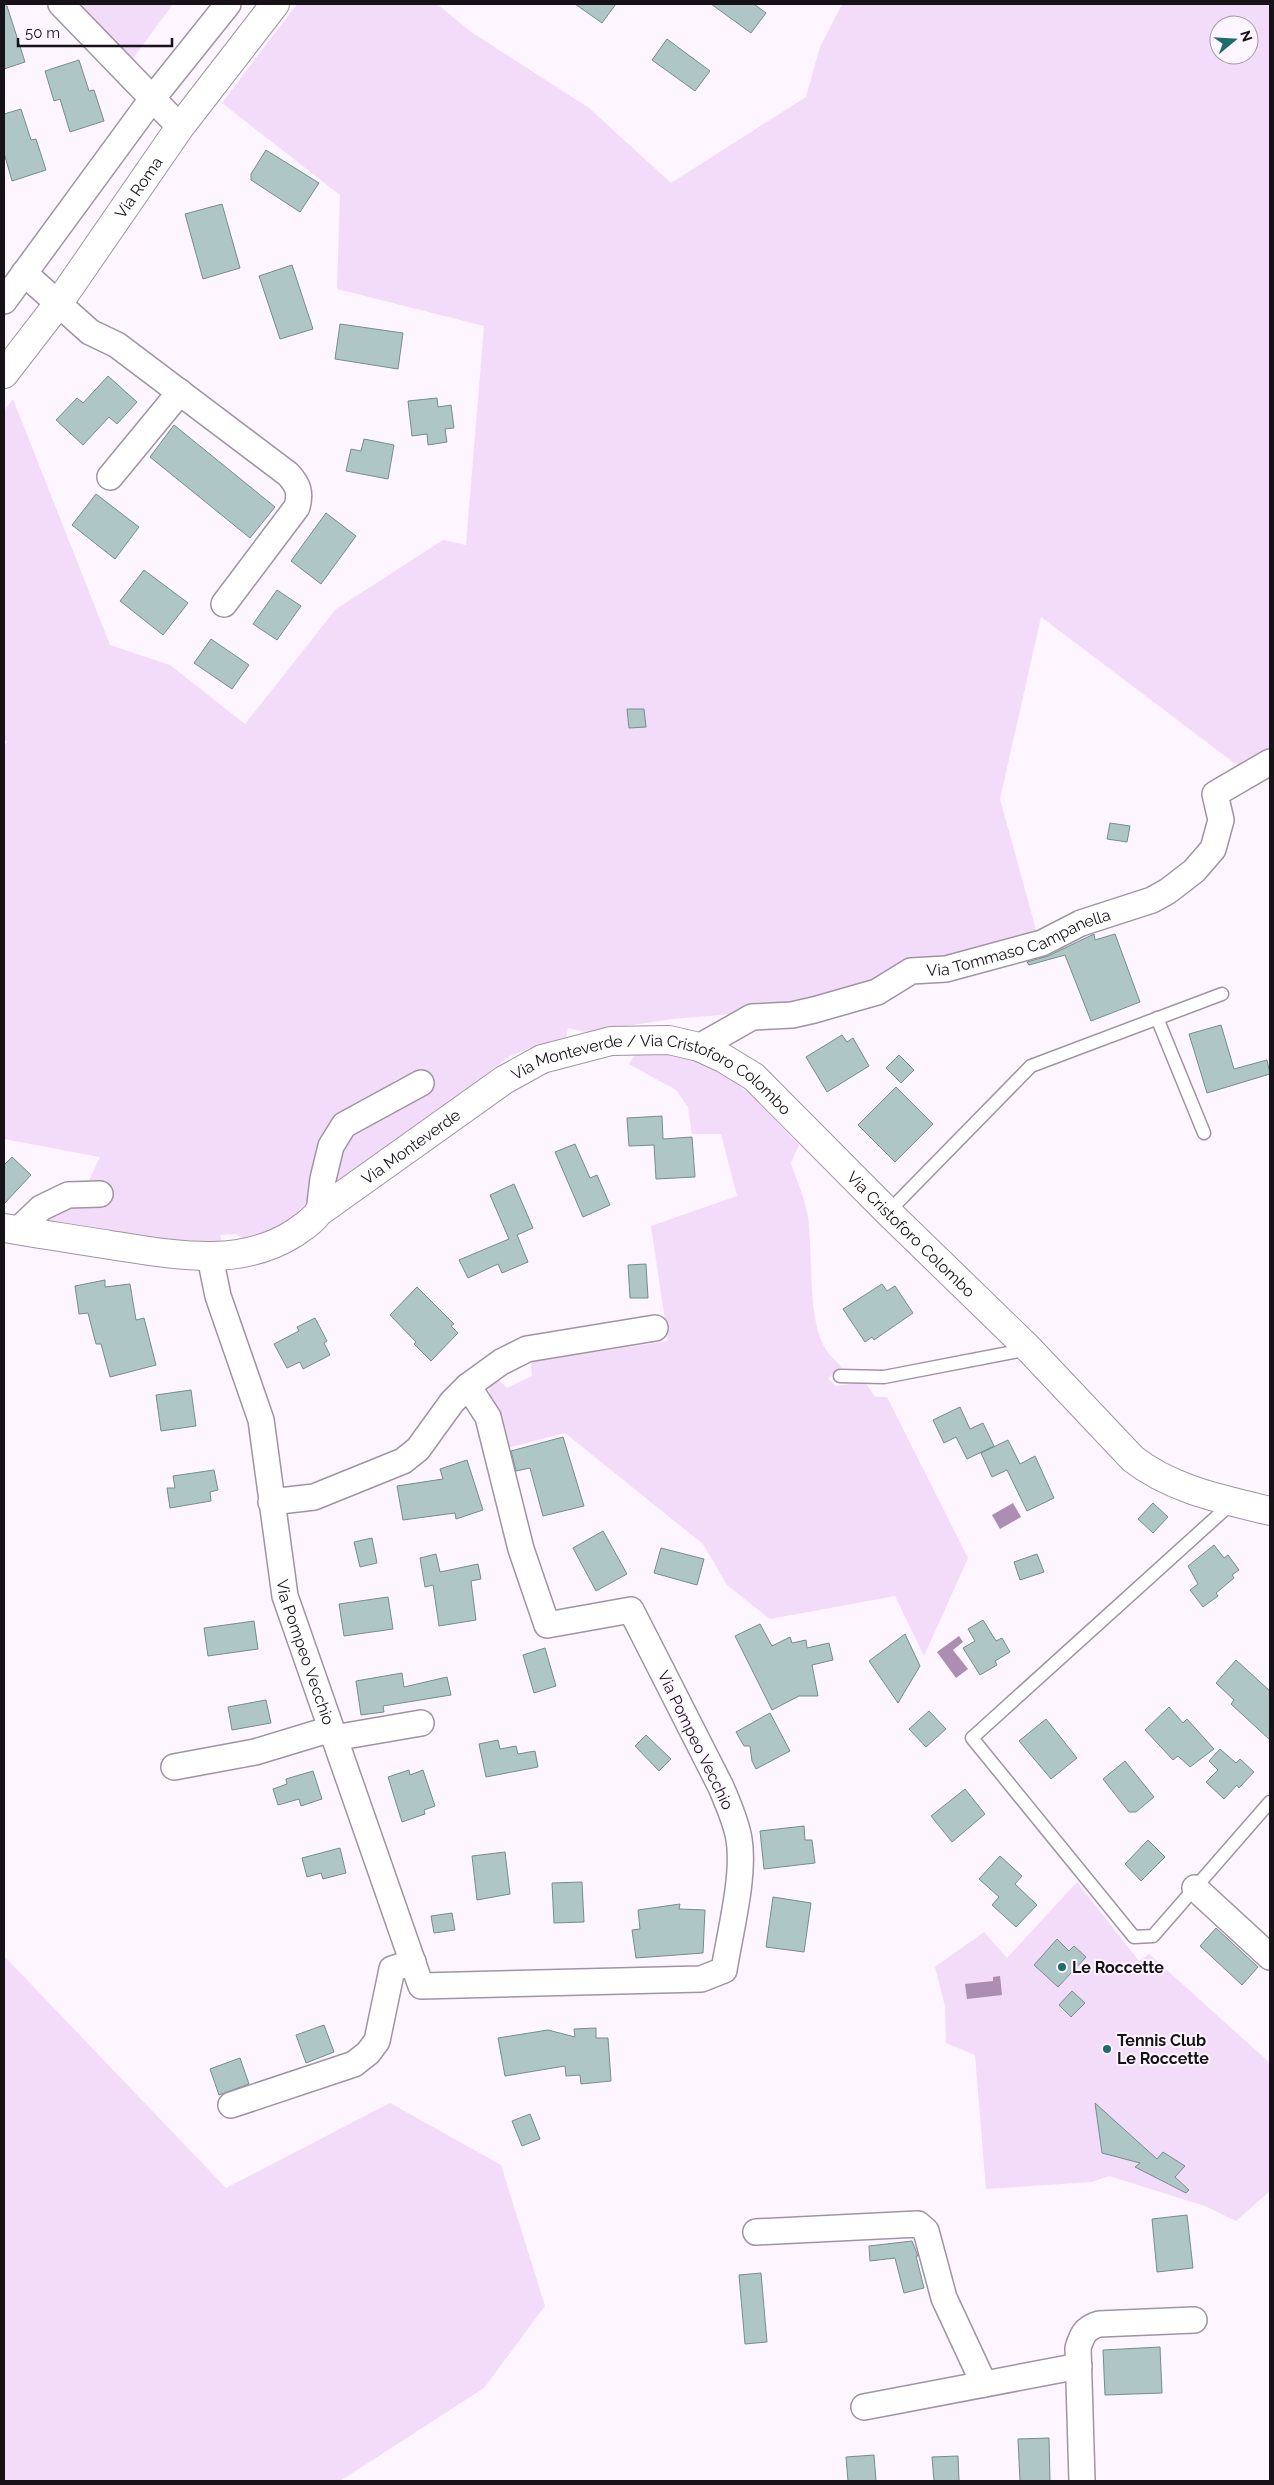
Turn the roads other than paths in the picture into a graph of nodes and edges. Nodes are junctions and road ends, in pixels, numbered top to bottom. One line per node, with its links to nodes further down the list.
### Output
1 (61, 4): 4 (street)
2 (228, 4): 4 (street)
3 (275, 4): 5 (street, Via Roma)
4 (152, 99): 5 (street); 6 (street)
5 (180, 127): 8 (street, Via Roma)
6 (24, 273): 7 (street); 8 (street)
7 (4, 301)
8 (58, 304): 9 (street, Via Roma); 10 (street)
9 (4, 374)
10 (180, 392): 11 (street); 12 (street)
11 (110, 476)
12 (224, 604)
13 (1270, 762): 16 (street, Via Tommaso Campanella)
14 (1222, 994): 15 (lane)
15 (1157, 1018): 20 (lane); 23 (lane)
16 (699, 1047): 17 (street, Via Monteverde / Via Cristoforo Colombo); 19 (street, Via Monteverde / Via Cristoforo Colombo)
17 (504, 1080): 22 (street, Via Monteverde)
18 (421, 1083): 22 (street)
19 (794, 1119): 23 (street, Via Cristoforo Colombo)
20 (1204, 1133)
21 (100, 1194): 24 (street)
22 (319, 1212): 25 (street)
23 (888, 1212): 27 (street, Via Cristoforo Colombo)
24 (11, 1229): 25 (street)
25 (201, 1257): 30 (street, Via Pompeo Vecchio)
26 (654, 1328): 29 (street)
27 (1029, 1349): 28 (lane); 31 (street)
28 (840, 1376)
29 (468, 1386): 30 (street); 39 (street, Via Pompeo Vecchio)
30 (271, 1502): 34 (street, Via Pompeo Vecchio)
31 (1233, 1502): 32 (street); 37 (lane)
32 (1270, 1511)
33 (420, 1723): 34 (street)
34 (332, 1734): 35 (street); 39 (street, Via Pompeo Vecchio)
35 (174, 1767)
36 (1270, 1802): 37 (lane)
37 (1195, 1888): 38 (street)
38 (1270, 1957)
39 (413, 1962): 40 (street)
40 (231, 2105)
41 (756, 2232): 44 (street)
42 (1194, 2320): 43 (street)
43 (1078, 2366): 44 (street); 46 (street)
44 (984, 2384): 45 (street)
45 (864, 2407)
46 (1082, 2481)

